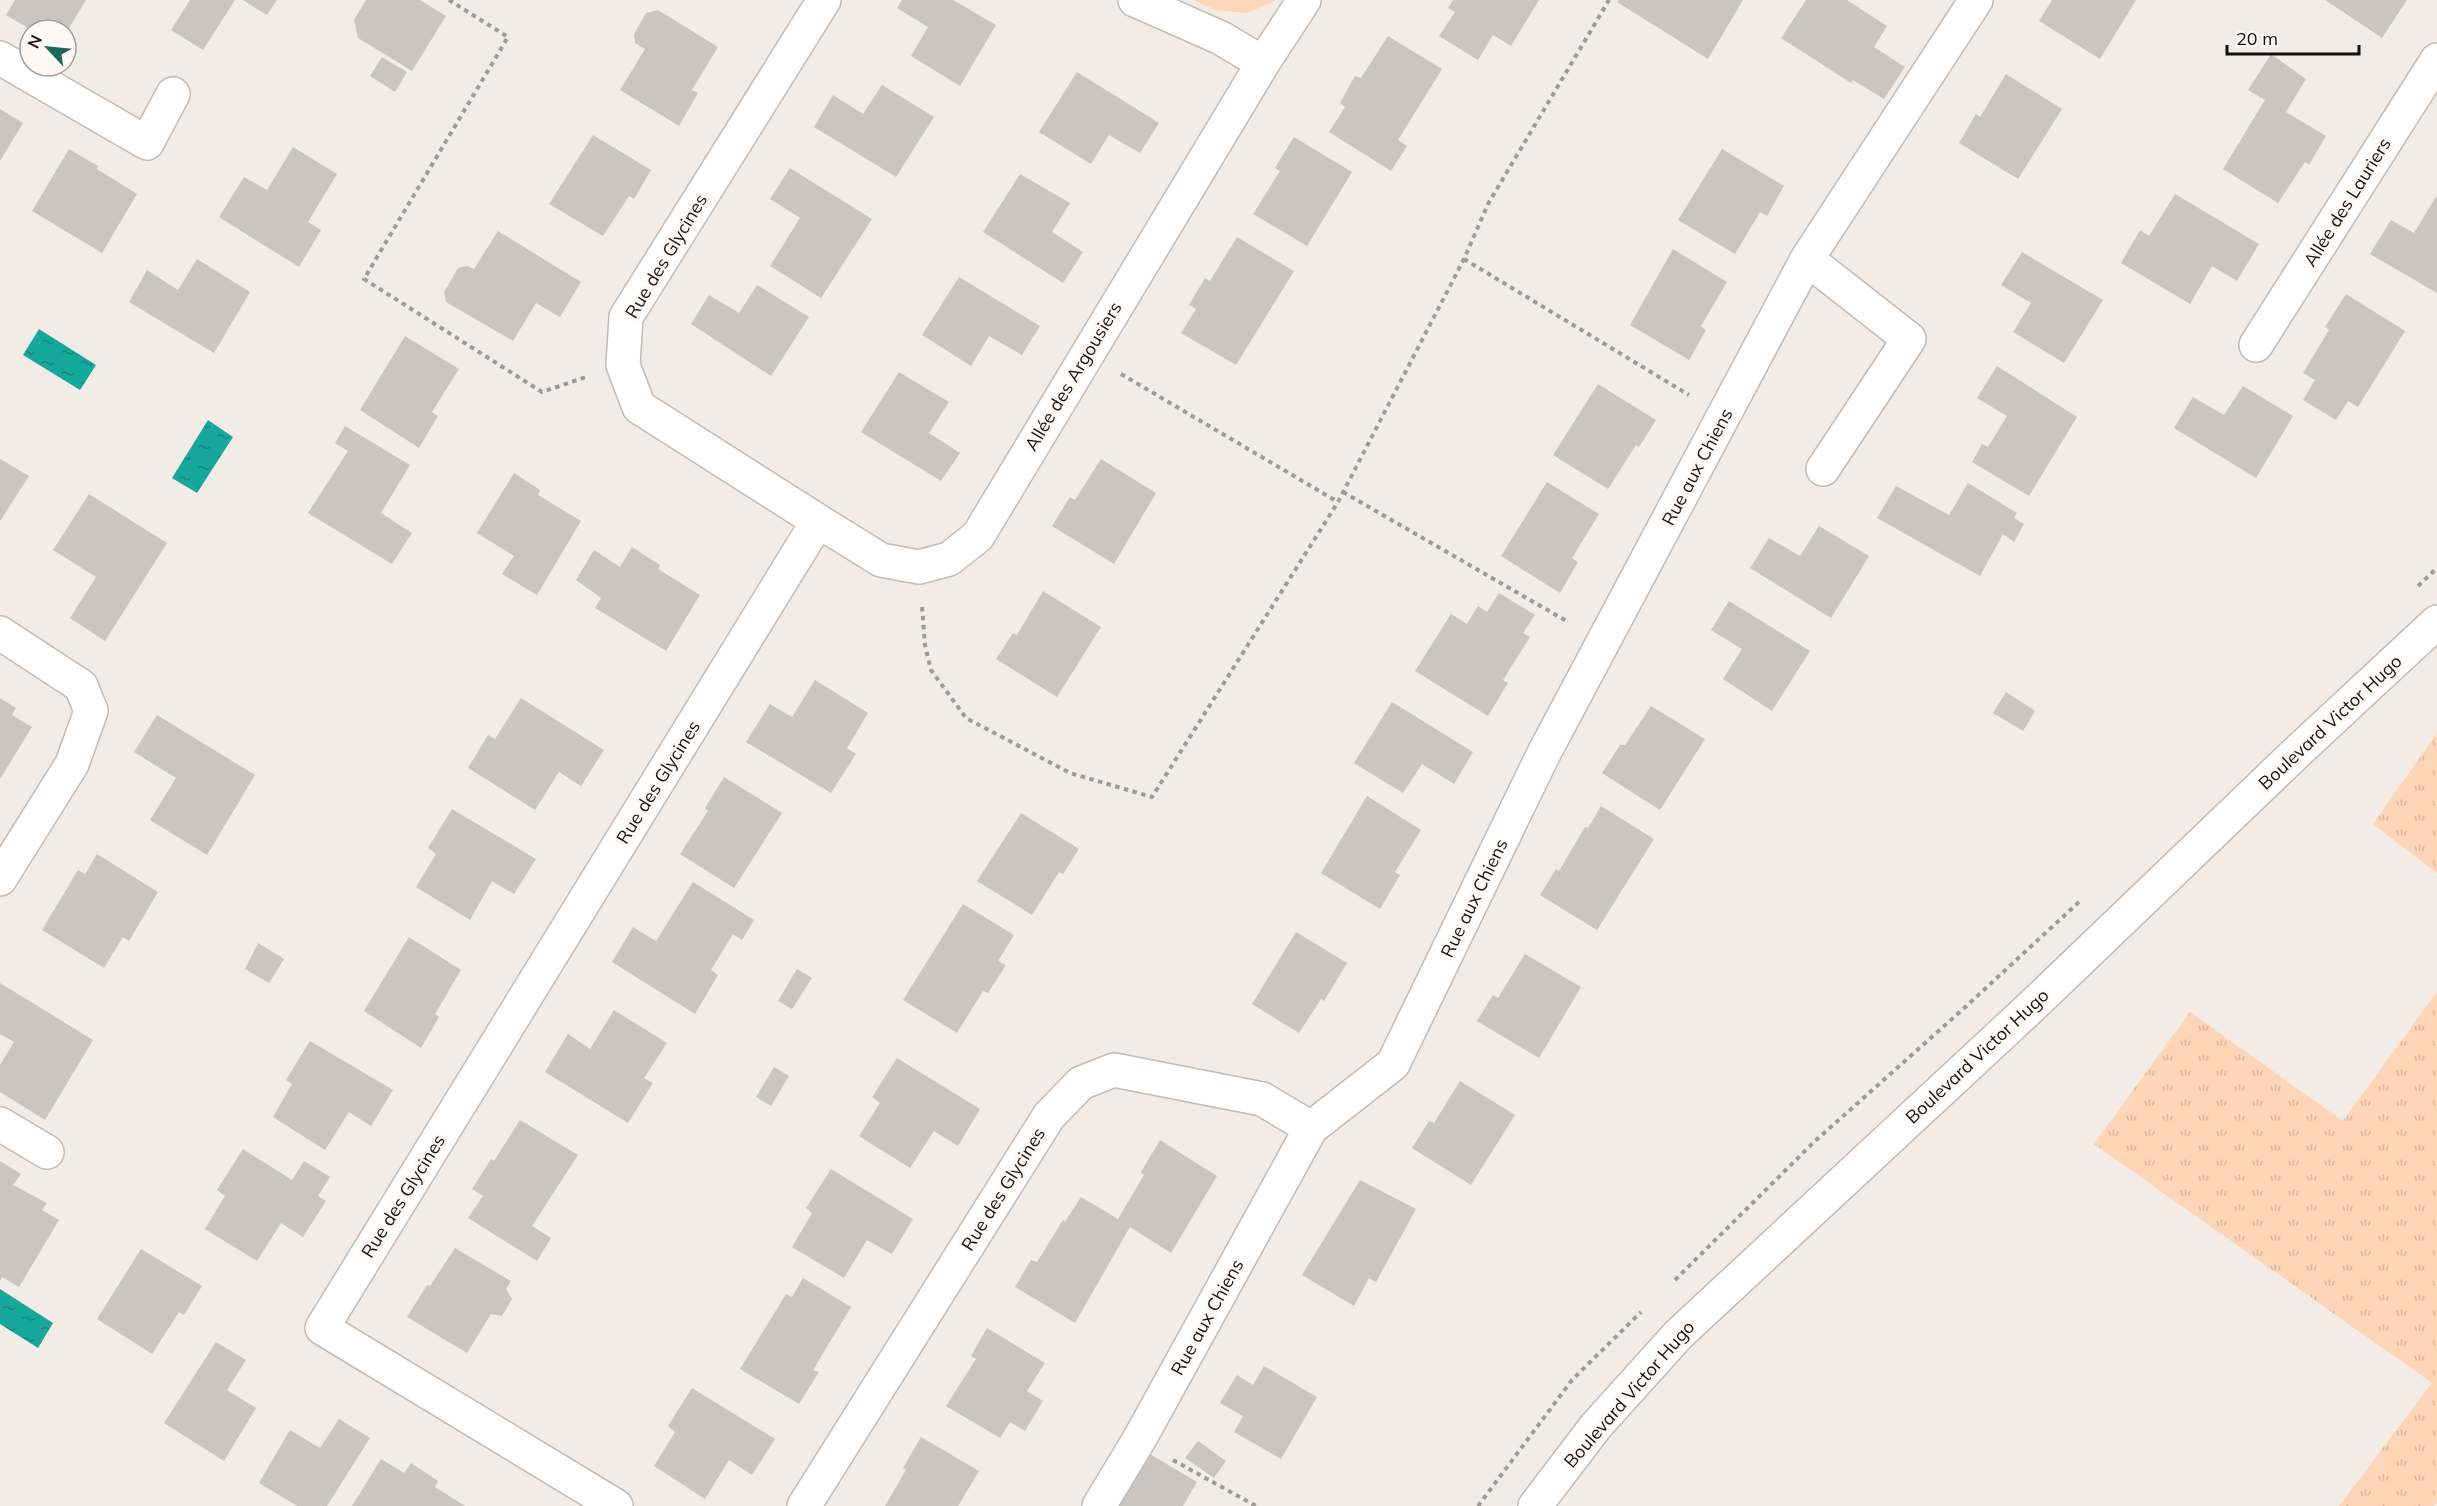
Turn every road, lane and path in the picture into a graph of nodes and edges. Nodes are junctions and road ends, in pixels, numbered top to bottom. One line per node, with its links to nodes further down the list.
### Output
1 (449, 0): 15 (path)
2 (824, 0): 15 (street, Rue des Glycines)
3 (1135, 0): 9 (street)
4 (1304, 0): 9 (street, Allée des Argousiers)
5 (1609, 0): 11 (path)
6 (1976, 0): 12 (street, Rue aux Chiens)
7 (0, 58): 10 (street)
8 (2437, 60): 13 (street, Allée des Lauriers)
9 (1263, 63): 14 (street, Allée des Argousiers)
10 (173, 94)
11 (1464, 259): 16 (path); 18 (path)
12 (1807, 259): 16 (street, Rue aux Chiens); 17 (street)
13 (2256, 345)
14 (1087, 354): 19 (path); 21 (street, Allée des Argousiers)
15 (623, 365): 20 (street, Rue des Glycines)
16 (1724, 416): 24 (street, Rue aux Chiens)
17 (1823, 469)
18 (1343, 492): 19 (path); 24 (path)
19 (1338, 502): 21 (path)
20 (818, 521): 21 (street, Allée des Argousiers); 30 (street, Rue des Glycines)
21 (919, 567)
22 (2437, 622): 34 (street, Boulevard Victor Hugo)
23 (0, 633): 25 (street)
24 (1603, 643): 27 (street, Rue aux Chiens)
25 (0, 879)
26 (0, 1124): 28 (street)
27 (1311, 1128): 29 (street, Rue aux Chiens); 31 (street, Rue des Glycines)
28 (47, 1152)
29 (1140, 1438): 32 (street, Rue aux Chiens); 33 (path)
30 (616, 1506)
31 (804, 1506)
32 (1100, 1506)
33 (1257, 1506)
34 (1535, 1506)

